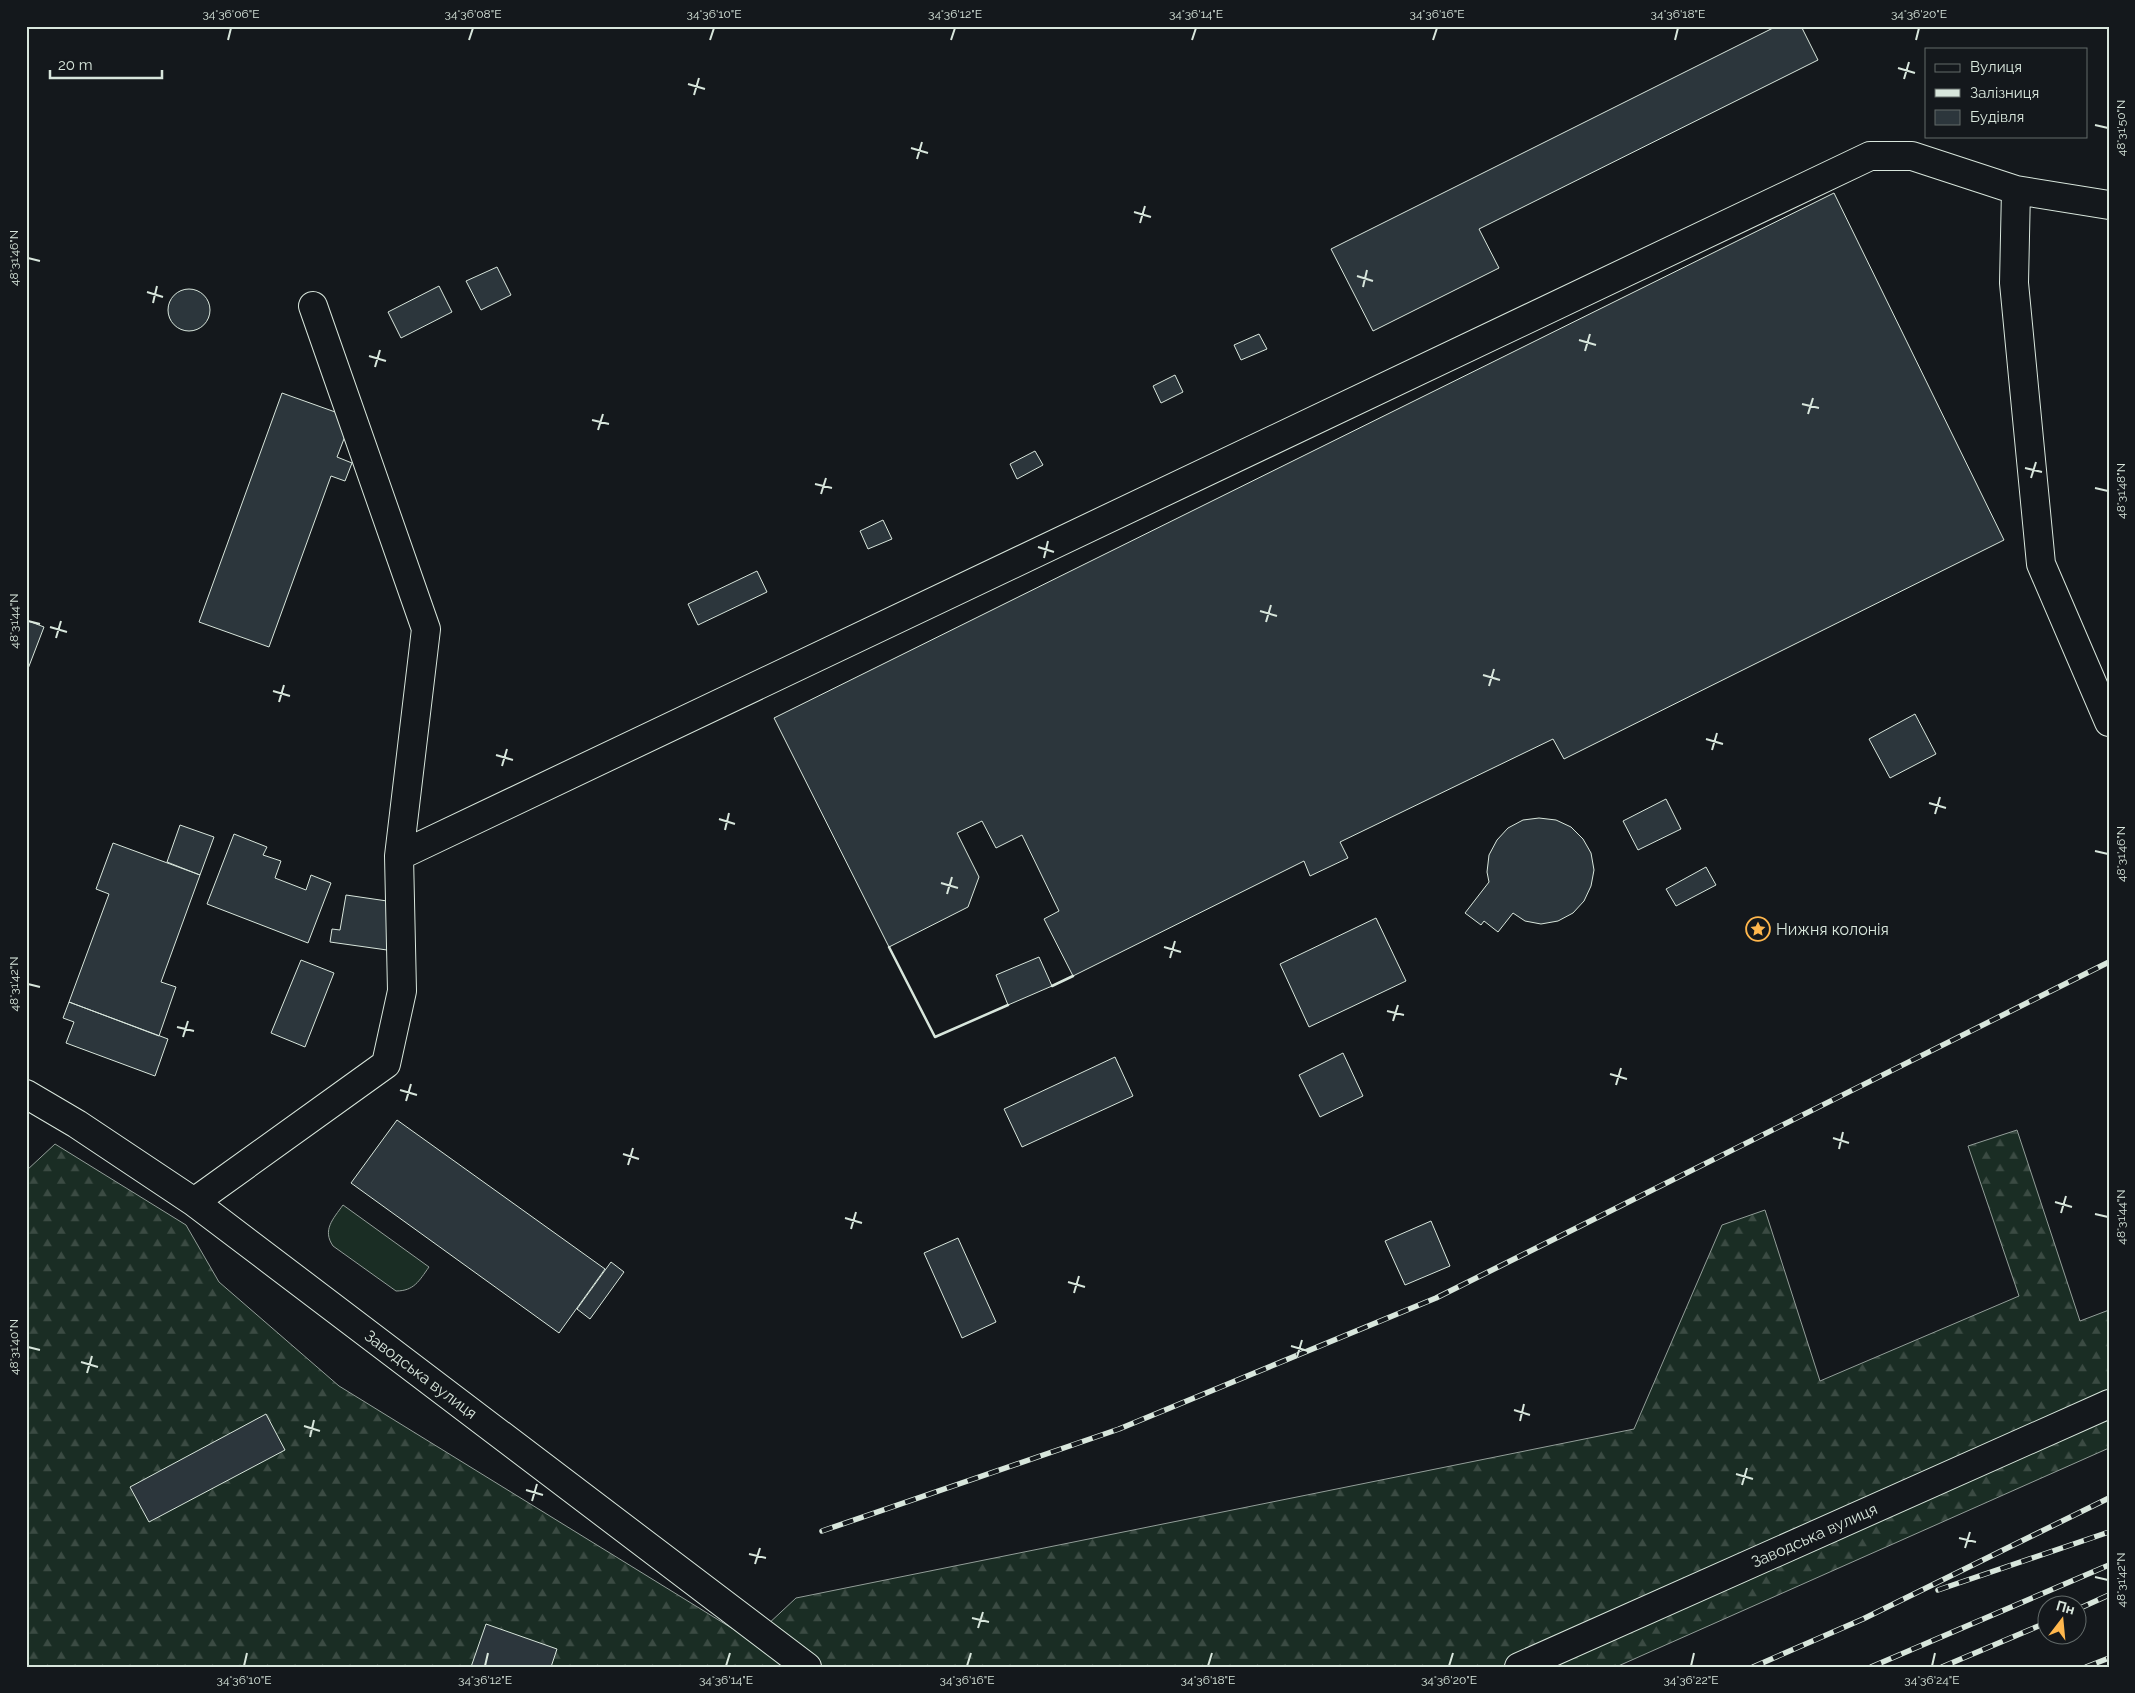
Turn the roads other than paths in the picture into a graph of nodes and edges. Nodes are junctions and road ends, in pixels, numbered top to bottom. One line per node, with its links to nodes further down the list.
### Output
1 (2016, 190): 2 (street); 4 (street); 5 (street)
2 (2109, 205)
3 (313, 306): 5 (street)
4 (2109, 722)
5 (399, 856): 7 (street)
6 (26, 1094): 7 (street, Заводська вулиця)
7 (194, 1202): 9 (street, Заводська вулиця)
8 (2109, 1404): 10 (street, Заводська вулиця)
9 (807, 1667)
10 (1519, 1667)

